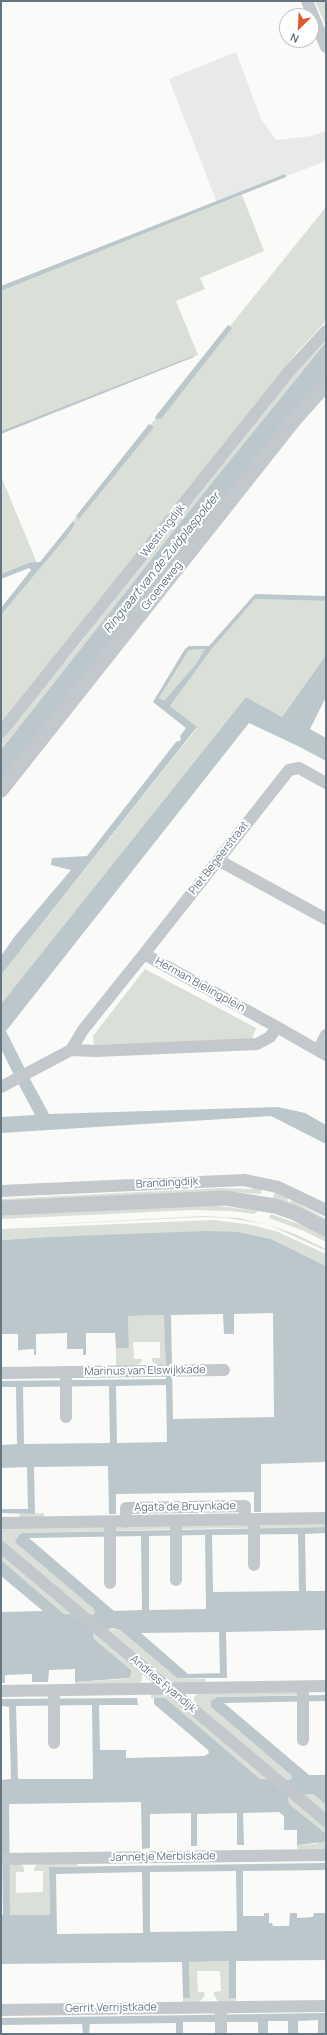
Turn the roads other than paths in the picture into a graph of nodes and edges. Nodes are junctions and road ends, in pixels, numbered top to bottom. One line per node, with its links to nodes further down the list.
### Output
1 (307, 1): 2 (street)
2 (326, 47)
3 (326, 331): 5 (street, Westringdijk)
4 (326, 384): 7 (street, Groeneweg)
5 (1, 732)
6 (326, 783): 8 (street, Piet Begeerstraat)
7 (1, 790)
8 (218, 860): 9 (street); 10 (street, Piet Begeerstraat)
9 (326, 919)
10 (144, 954): 11 (street, Herman Bielingplein); 13 (street, Herman Bielingplein)
11 (277, 1027): 13 (street); 14 (street, Herman Bielingplein)
12 (326, 1035): 14 (street)
13 (71, 1050): 15 (street)
14 (322, 1052)
15 (1, 1087)
16 (1, 1191): 18 (street, Brandingdijk)
17 (1, 1208): 19 (street, Brandingdijk)
18 (326, 1210)
19 (326, 1229)
20 (224, 1370): 22 (street, Marinus van Elswijkkade)
21 (1, 1373): 22 (street, Marinus van Elswijkkade)
22 (66, 1374): 23 (street)
23 (66, 1417)
24 (326, 1518): 25 (street, Agata de Bruynkade)
25 (251, 1521): 26 (street, Agata de Bruynkade); 28 (street, Agata de Bruynkade); 31 (street, Agata de Bruynkade)
26 (126, 1522): 28 (street, Agata de Bruynkade); 29 (street, Agata de Bruynkade)
27 (1, 1523): 29 (street, Agata de Bruynkade)
28 (176, 1523): 32 (street, Agata de Bruynkade)
29 (110, 1524): 33 (street)
30 (1, 1547): 35 (street, Andries Fyandijk)
31 (254, 1565)
32 (176, 1580)
33 (110, 1583)
34 (326, 1686): 36 (street)
35 (168, 1689): 36 (street); 38 (street); 41 (street, Andries Fyandijk)
36 (303, 1689): 39 (street)
37 (1, 1691): 38 (street)
38 (54, 1693): 40 (street)
39 (303, 1740)
40 (54, 1743)
41 (326, 1821)
42 (326, 1855): 43 (street, Jannetje Merbiskade)
43 (1, 1859)
44 (326, 2006): 46 (street, Gerrit Verrijstkade)
45 (1, 2010): 46 (street, Gerrit Verrijstkade)
46 (221, 2010): 47 (street)
47 (221, 2029)

